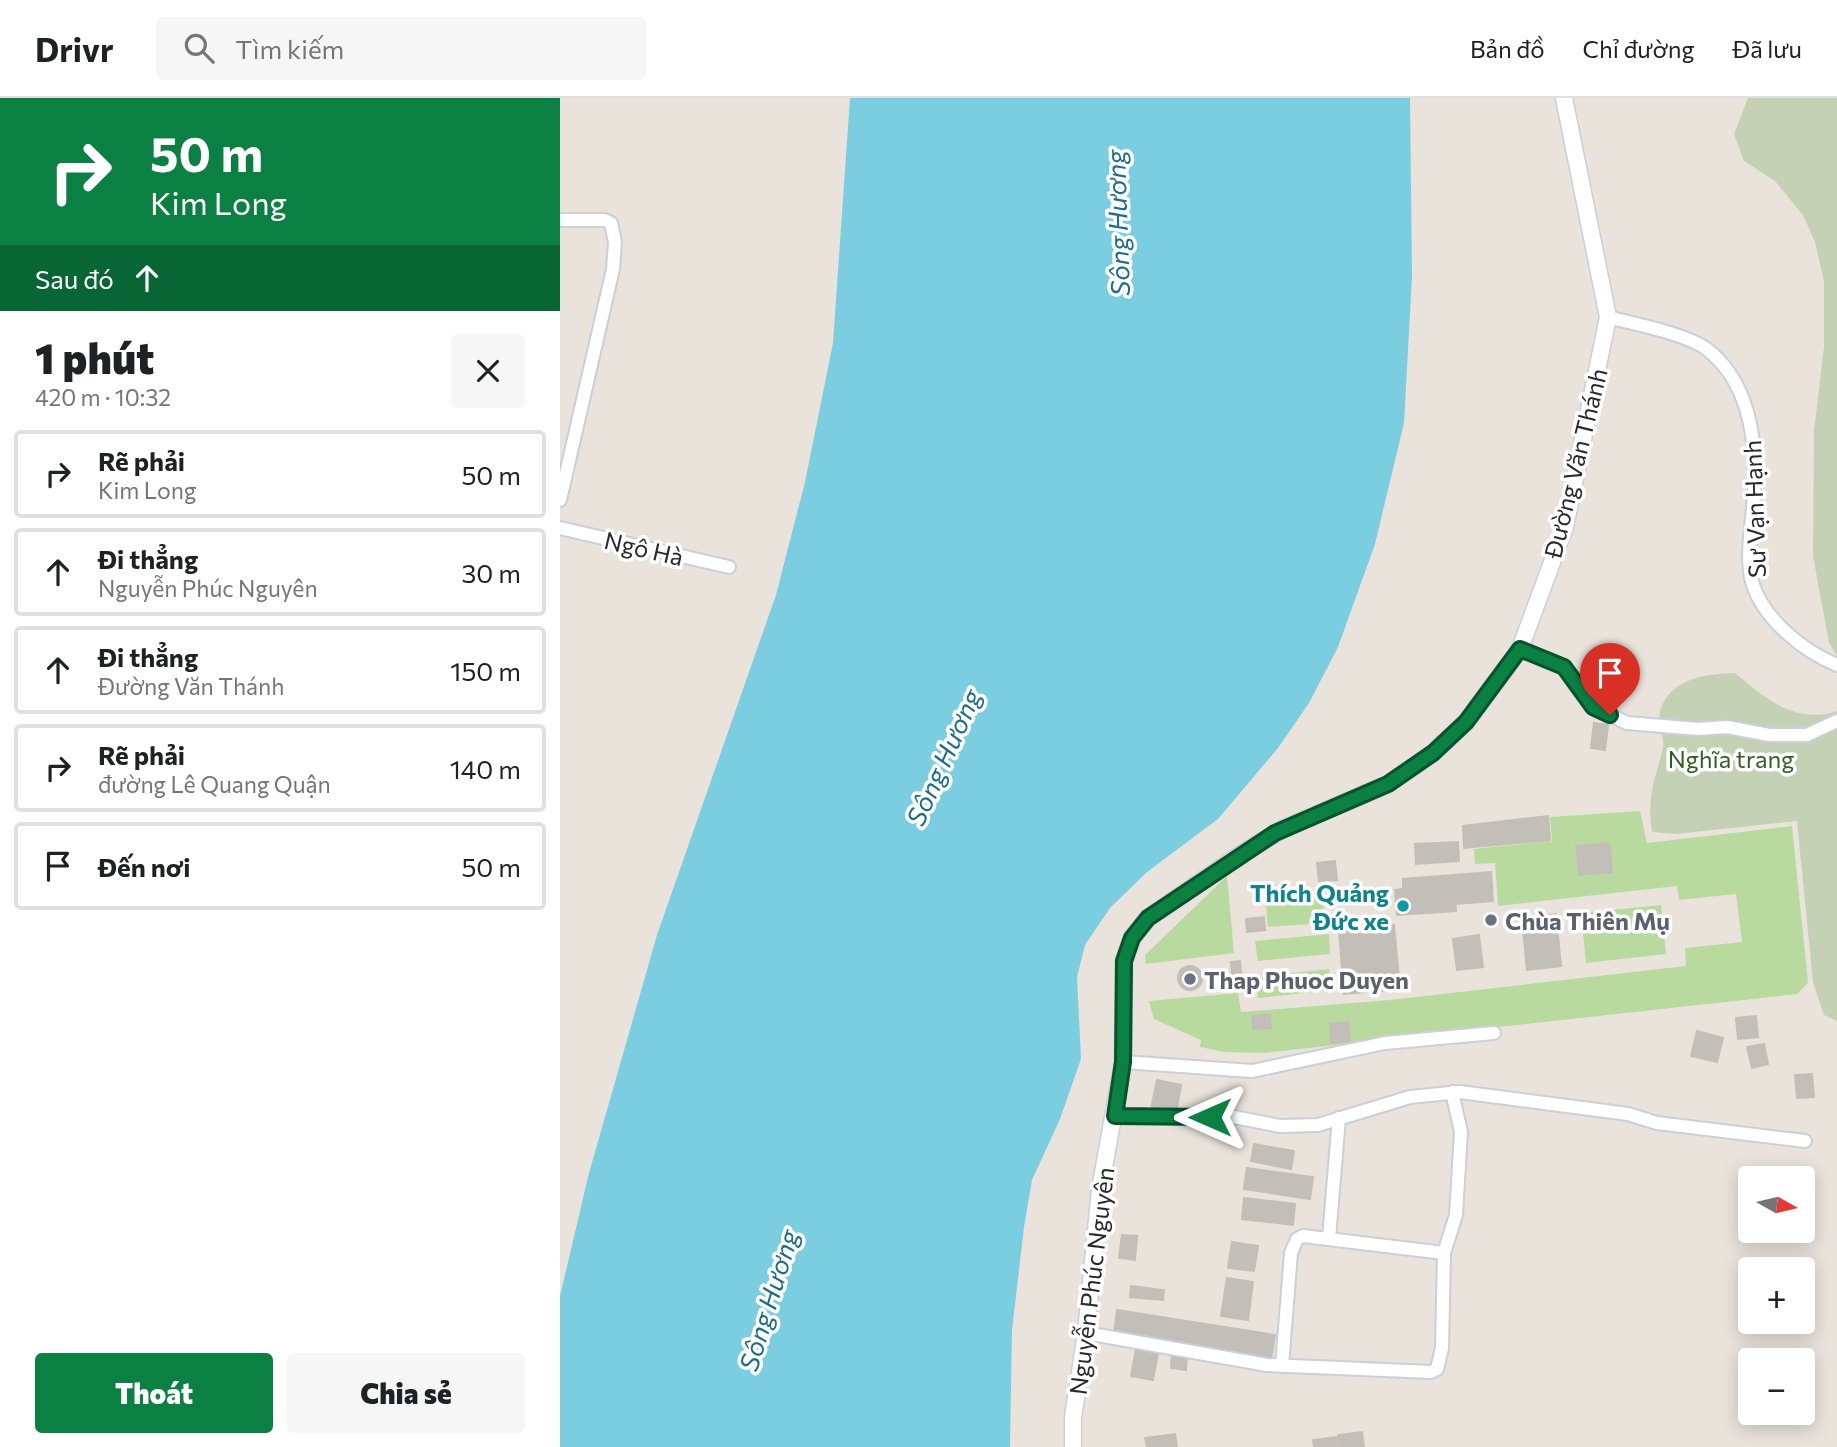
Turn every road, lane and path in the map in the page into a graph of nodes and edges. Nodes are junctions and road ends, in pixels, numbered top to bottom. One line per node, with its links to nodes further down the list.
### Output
1 (1564, 98): 3 (main road, Đường Văn Thánh)
2 (560, 220): 4 (street)
3 (1608, 317): 7 (main road, Đường Văn Thánh); 8 (street, Sư Vạn Hạnh)
4 (560, 500)
5 (560, 528): 6 (street, Ngô Hà)
6 (729, 567)
7 (1520, 649): 9 (street); 11 (main road, Đường Văn Thánh)
8 (1837, 666)
9 (1837, 721)
10 (1494, 1033): 11 (street)
11 (1123, 1062): 13 (main road, Nguyễn Phúc Nguyên)
12 (1452, 1092): 14 (street); 15 (street); 17 (street)
13 (1115, 1116): 14 (street); 18 (main road, Nguyễn Phúc Nguyên)
14 (1339, 1118): 16 (street)
15 (1805, 1141)
16 (1329, 1238): 17 (street); 19 (street)
17 (1444, 1253): 19 (street)
18 (1086, 1333): 19 (street); 20 (main road, Nguyễn Phúc Nguyên)
19 (1282, 1366)
20 (1073, 1447)

